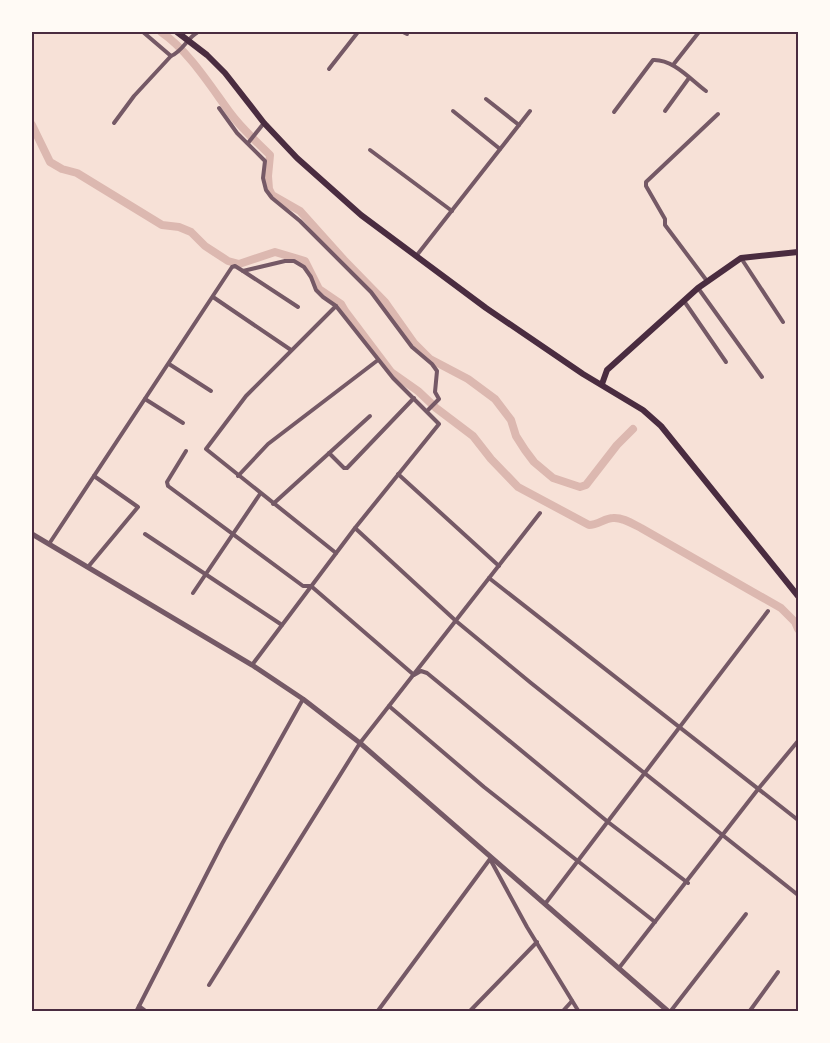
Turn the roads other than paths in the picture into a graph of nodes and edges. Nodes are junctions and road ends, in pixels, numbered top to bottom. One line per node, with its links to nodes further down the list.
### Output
1 (143, 32): 7 (street)
2 (177, 32): 6 (main road)
3 (198, 32): 6 (street)
4 (358, 32): 9 (street)
5 (699, 32): 8 (street)
6 (185, 43): 7 (street); 20 (main road)
7 (173, 55): 19 (street)
8 (673, 65): 10 (street); 17 (street)
9 (329, 69)
10 (690, 78): 11 (street); 16 (street)
11 (706, 91)
12 (486, 99): 21 (street)
13 (219, 108): 22 (street)
14 (453, 111): 24 (street)
15 (530, 111): 21 (street)
16 (665, 111)
17 (614, 112)
18 (718, 114): 30 (street)
19 (114, 123)
20 (264, 123): 22 (street); 27 (main road)
21 (519, 125): 24 (street)
22 (248, 143): 46 (street)
23 (370, 150): 25 (street)
24 (500, 150): 25 (street)
25 (452, 211): 27 (street)
26 (798, 252): 28 (main road)
27 (417, 255): 42 (main road)
28 (741, 258): 30 (main road); 36 (street)
29 (243, 271): 32 (street); 34 (street); 35 (street)
30 (707, 281): 31 (main road)
31 (698, 288): 33 (main road); 41 (street)
32 (213, 297): 37 (street); 40 (street)
33 (684, 302): 39 (street); 42 (main road)
34 (336, 306): 37 (street); 38 (street)
35 (298, 307)
36 (783, 322)
37 (291, 350): 53 (street)
38 (378, 360): 44 (street); 53 (street)
39 (726, 362)
40 (169, 364): 43 (street); 45 (street)
41 (762, 378)
42 (602, 384): 69 (main road)
43 (211, 391)
44 (414, 398): 46 (street); 50 (street)
45 (145, 399): 48 (street); 52 (street)
46 (428, 411): 51 (street)
47 (370, 416): 50 (street)
48 (183, 423)
49 (186, 451): 60 (street)
50 (329, 453): 55 (street)
51 (398, 474): 57 (street); 63 (street)
52 (94, 476): 61 (street); 64 (street)
53 (238, 476): 54 (street)
54 (260, 494): 55 (street); 60 (street)
55 (273, 504): 62 (street)
56 (540, 513): 63 (street)
57 (355, 528): 62 (street); 71 (street)
58 (32, 534): 61 (street)
59 (145, 534): 65 (street)
60 (234, 534): 65 (street); 67 (street)
61 (49, 544): 64 (street)
62 (336, 553): 67 (street)
63 (499, 566): 66 (street)
64 (88, 567): 73 (street)
65 (206, 574): 68 (street); 72 (street)
66 (489, 578): 71 (street); 77 (street)
67 (311, 586): 72 (street); 74 (street)
68 (193, 592)
69 (798, 596)
70 (768, 611): 77 (street)
71 (456, 621): 74 (street); 80 (street)
72 (282, 625): 73 (street)
73 (252, 665): 75 (street)
74 (414, 675): 76 (street); 83 (street)
75 (303, 699): 79 (street); 97 (street)
76 (389, 706): 79 (street); 86 (street)
77 (679, 728): 80 (street); 81 (street)
78 (798, 741): 81 (street)
79 (360, 743): 85 (street); 95 (street)
80 (645, 773): 83 (street); 84 (street)
81 (759, 788): 82 (street); 84 (street)
82 (798, 820)
83 (608, 822): 86 (street); 87 (street)
84 (722, 835): 87 (street); 88 (street)
85 (490, 858): 89 (street); 92 (street); 100 (street)
86 (578, 861): 89 (street); 91 (street)
87 (688, 883): 91 (street)
88 (798, 895)
89 (545, 904): 93 (street)
90 (746, 914): 104 (street)
91 (655, 922): 93 (street)
92 (537, 942): 96 (street); 101 (street)
93 (619, 968): 104 (street)
94 (778, 972): 105 (street)
95 (209, 985)
96 (572, 1001): 102 (street); 103 (street)
97 (139, 1006): 98 (street); 99 (street)
98 (136, 1011)
99 (147, 1011)
100 (376, 1011)
101 (469, 1011)
102 (562, 1011)
103 (579, 1011)
104 (669, 1011)
105 (749, 1011)

